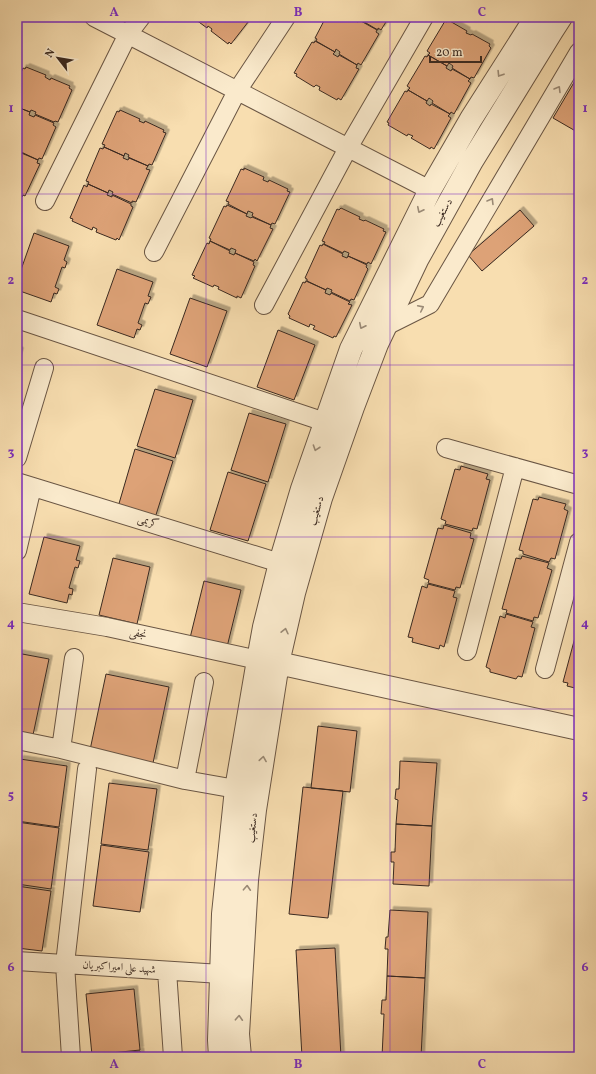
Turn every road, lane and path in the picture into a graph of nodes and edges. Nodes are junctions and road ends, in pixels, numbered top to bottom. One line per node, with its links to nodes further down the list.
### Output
1 (94, 17): 7 (street)
2 (141, 17): 7 (street)
3 (286, 17): 9 (street)
4 (424, 17): 10 (street)
5 (536, 17): 11 (street, دستغیب, one-way to 11)
6 (561, 17): 16 (street, دستغیب)
7 (128, 34): 9 (street); 12 (street)
8 (579, 52): 16 (street, one-way to 8)
9 (237, 90): 10 (street); 13 (street)
10 (348, 148): 11 (street); 14 (street)
11 (430, 190): 18 (street, دستغیب, one-way to 18)
12 (45, 201)
13 (154, 252)
14 (264, 305)
15 (17, 319): 18 (street)
16 (386, 326): 30 (street, دستغیب, one-way to 16)
17 (44, 368): 20 (street)
18 (325, 422): 26 (street, دستغیب, one-way to 26)
19 (446, 448): 21 (street)
20 (17, 458)
21 (515, 467): 23 (street); 28 (street)
22 (24, 484): 25 (street); 26 (street, کریمی)
23 (579, 486)
24 (579, 542): 31 (street)
25 (17, 551)
26 (280, 563): 30 (street, دستغیب)
27 (17, 612): 30 (street, نجفی)
28 (467, 651)
29 (74, 658): 35 (street)
30 (268, 662): 33 (street); 38 (street, دستغیب); 46 (street, دستغیب, one-way to 30)
31 (545, 669)
32 (204, 682): 37 (street)
33 (579, 729)
34 (17, 740): 35 (street)
35 (61, 749): 37 (street)
36 (87, 769): 40 (street)
37 (185, 780): 38 (street)
38 (236, 789): 42 (street, دستغیب)
39 (17, 961): 40 (street, شهید علی امیراکبریان)
40 (66, 964): 41 (street, شهید علی امیراکبریان); 43 (street)
41 (167, 971): 42 (street, شهید علی امیراکبریان); 44 (street)
42 (221, 974): 45 (street, دستغیب)
43 (71, 1057)
44 (173, 1057)
45 (220, 1057)
46 (240, 1057)

